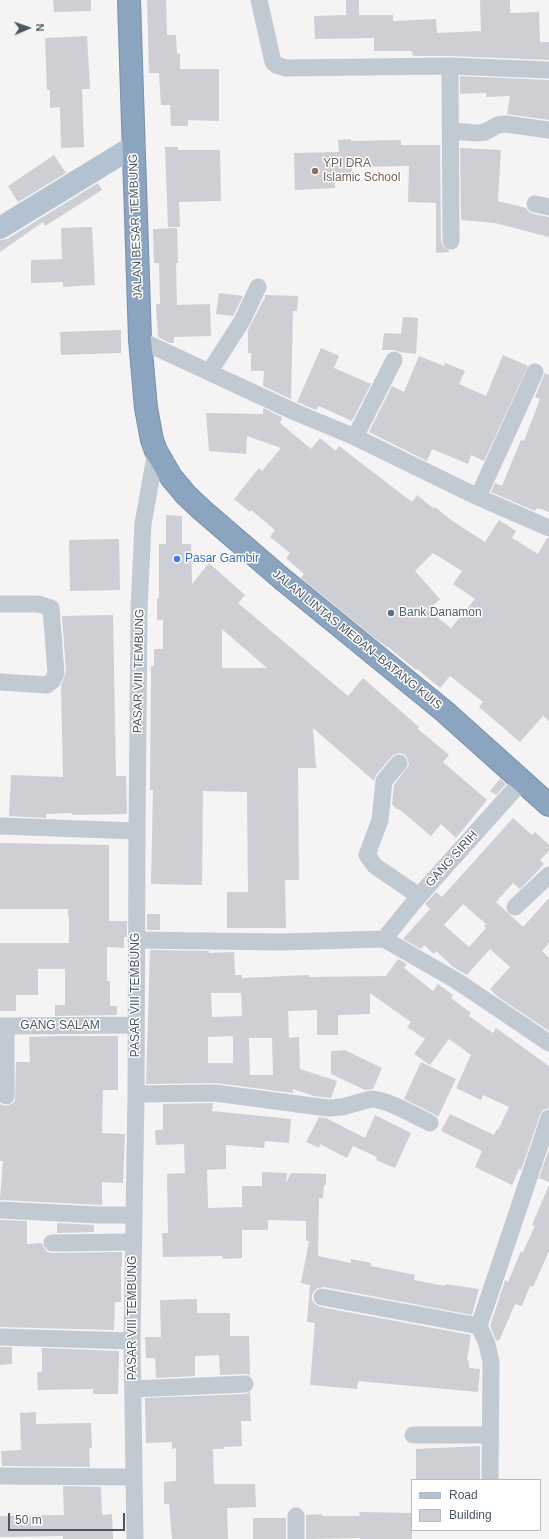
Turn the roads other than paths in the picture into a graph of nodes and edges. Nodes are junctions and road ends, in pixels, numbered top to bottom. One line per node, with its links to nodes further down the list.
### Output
1 (129, 0): 7 (highway, JALAN BESAR TEMBUNG)
2 (259, 0): 3 (street)
3 (450, 66): 4 (street); 6 (street)
4 (549, 70)
5 (549, 130): 6 (street)
6 (451, 131): 9 (street)
7 (134, 146): 8 (main road); 11 (highway, JALAN BESAR TEMBUNG)
8 (0, 228)
9 (451, 241)
10 (258, 286): 13 (street)
11 (140, 340): 13 (street); 16 (highway, JALAN BESAR TEMBUNG)
12 (394, 360): 15 (street)
13 (210, 372): 15 (street)
14 (535, 372): 17 (street)
15 (356, 438): 17 (street)
16 (156, 451): 22 (highway, JALAN LINTAS MEDAN–BATANG KUIS); 25 (street, PASAR VIII TEMBUNG)
17 (478, 497): 18 (street)
18 (549, 528)
19 (0, 604): 20 (street)
20 (0, 682)
21 (399, 763): 27 (street)
22 (522, 781): 23 (highway, JALAN LINTAS MEDAN–BATANG KUIS); 27 (street, GANG SIRIH)
23 (549, 805)
24 (0, 826): 25 (street)
25 (137, 831): 30 (street, PASAR VIII TEMBUNG)
26 (549, 875): 28 (street)
27 (419, 896): 29 (street, GANG SIRIH)
28 (515, 907)
29 (384, 939): 30 (street); 33 (street)
30 (136, 940): 31 (street, PASAR VIII TEMBUNG)
31 (135, 1025): 32 (street, GANG SALAM); 34 (street, PASAR VIII TEMBUNG)
32 (3, 1026): 35 (street, GANG SALAM)
33 (549, 1043)
34 (136, 1094): 37 (street); 39 (street, PASAR VIII TEMBUNG)
35 (6, 1096)
36 (549, 1118): 43 (street)
37 (430, 1123)
38 (0, 1210): 39 (street)
39 (133, 1215): 40 (street, PASAR VIII TEMBUNG)
40 (133, 1242): 41 (street); 45 (street, PASAR VIII TEMBUNG)
41 (52, 1243)
42 (322, 1297): 43 (street)
43 (479, 1326): 49 (street)
44 (0, 1337): 45 (street)
45 (132, 1341): 47 (street, PASAR VIII TEMBUNG)
46 (245, 1384): 47 (street)
47 (133, 1389): 51 (street, PASAR VIII TEMBUNG)
48 (413, 1435): 49 (street)
49 (489, 1435): 52 (street)
50 (0, 1476): 51 (street)
51 (134, 1477): 54 (street, PASAR VIII TEMBUNG)
52 (490, 1479)
53 (296, 1516): 55 (street)
54 (135, 1539)
55 (296, 1539)

